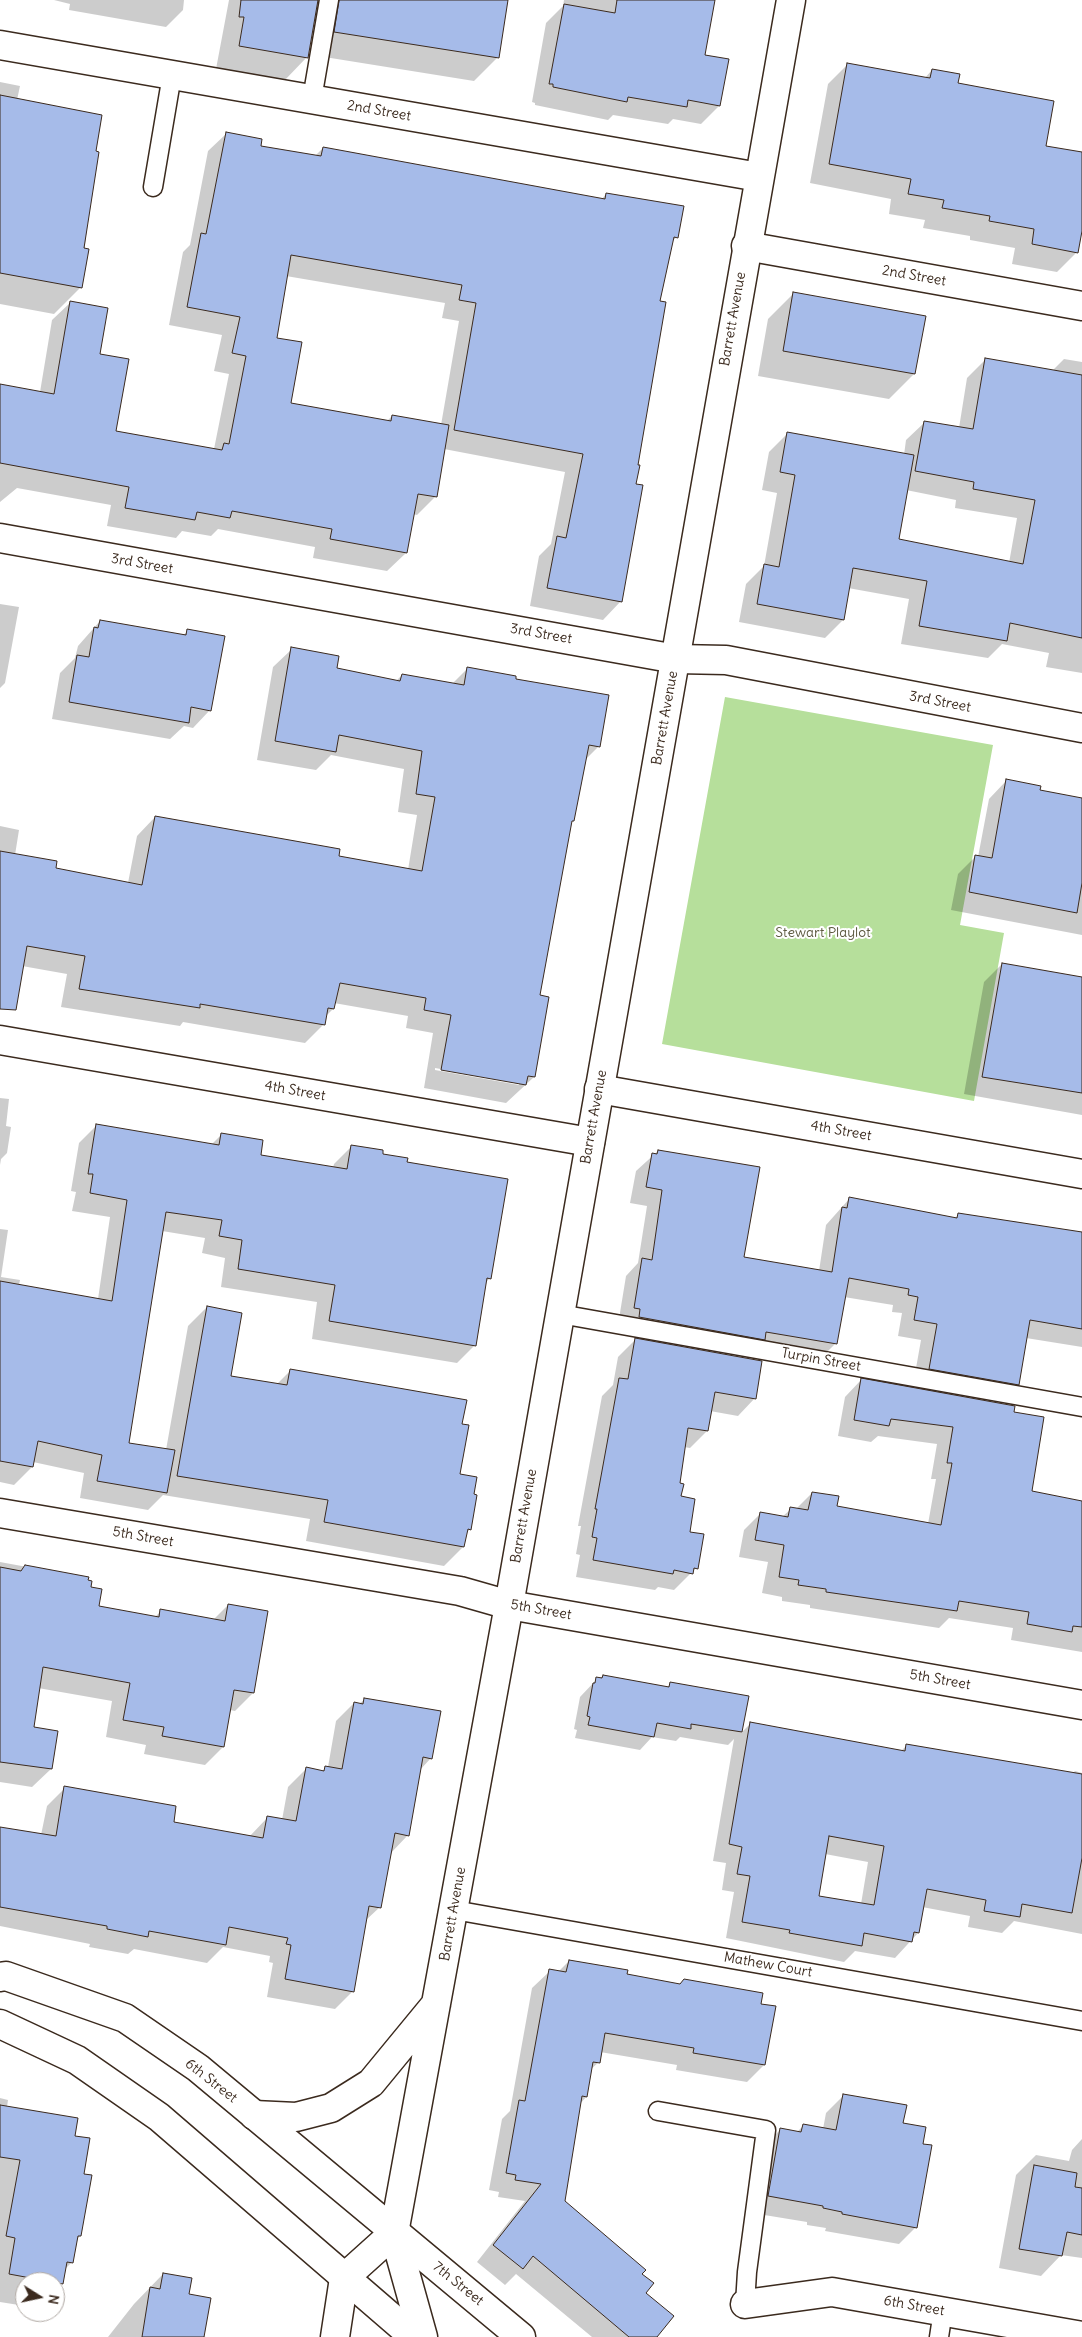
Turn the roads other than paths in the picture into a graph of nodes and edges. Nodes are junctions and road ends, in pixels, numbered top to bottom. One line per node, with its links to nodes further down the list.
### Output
1 (329, 0): 5 (lane)
2 (791, 0): 6 (street, Barrett Avenue)
3 (0, 44): 4 (street, 2nd Street)
4 (172, 75): 5 (street, 2nd Street); 7 (lane)
5 (312, 99): 6 (street, 2nd Street)
6 (759, 177): 8 (street, Barrett Avenue)
7 (153, 187)
8 (746, 246): 9 (street, 2nd Street); 11 (street, Barrett Avenue)
9 (1082, 306)
10 (0, 538): 11 (street, 3rd Street)
11 (676, 659): 12 (street, 3rd Street); 14 (street, Barrett Avenue)
12 (1082, 728)
13 (0, 1040): 15 (street, 4th Street)
14 (599, 1089): 15 (street, Barrett Avenue); 16 (street, 4th Street)
15 (590, 1142): 17 (street, Barrett Avenue)
16 (1082, 1174)
17 (560, 1314): 18 (lane, Turpin Street); 20 (street, Barrett Avenue)
18 (1082, 1407)
19 (0, 1513): 20 (street, 5th Street)
20 (509, 1605): 21 (street, 5th Street); 22 (street, Barrett Avenue)
21 (1082, 1705)
22 (454, 1910): 24 (street, Barrett Avenue); 25 (lane, Mathew Court)
23 (0, 1977): 28 (street, 6th Street)
24 (437, 2003): 28 (street); 29 (street, Barrett Avenue)
25 (1082, 2021)
26 (0, 2024): 30 (street)
27 (658, 2111): 31 (lane)
28 (254, 2115): 29 (street, 6th Street)
29 (394, 2233): 30 (street); 36 (street, Barrett Avenue); 37 (street, 7th Street)
30 (344, 2278): 34 (street); 35 (street)
31 (745, 2304): 32 (street, 6th Street)
32 (941, 2324): 33 (street, 6th Street)
33 (1082, 2336)
34 (335, 2337)
35 (414, 2337)
36 (424, 2337)
37 (521, 2337)

